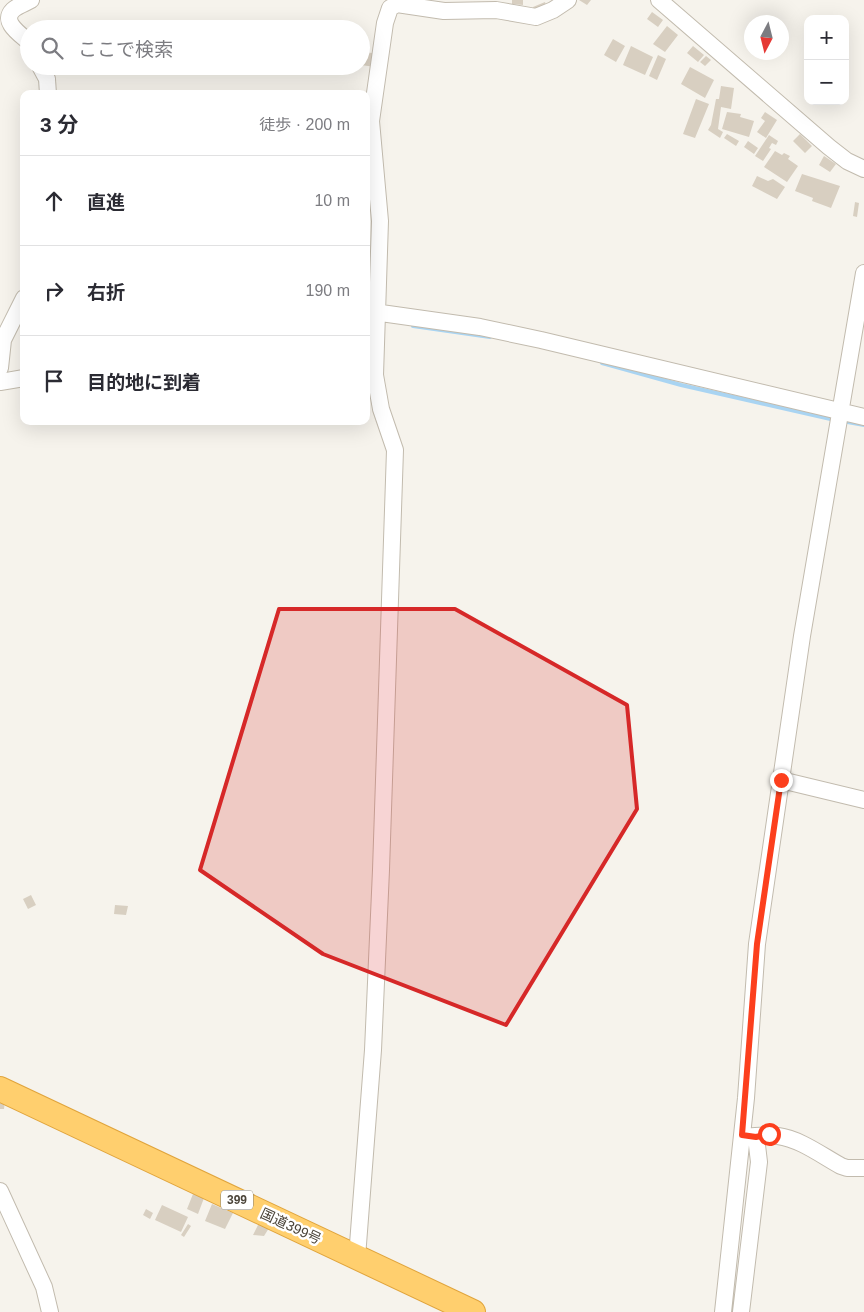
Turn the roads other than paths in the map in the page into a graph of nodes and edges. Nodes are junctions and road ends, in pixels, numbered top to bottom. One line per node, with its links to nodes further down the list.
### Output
1 (31, 0): 4 (street)
2 (568, 0): 10 (street)
3 (659, 0): 7 (street)
4 (20, 33)
5 (45, 75): 6 (street)
6 (48, 90)
7 (864, 169)
8 (864, 274): 14 (street)
9 (20, 306): 11 (street)
10 (374, 318): 14 (street); 22 (street)
11 (0, 368)
12 (20, 379): 13 (street)
13 (0, 382)
14 (840, 412): 15 (street); 16 (street)
15 (864, 417)
16 (781, 780): 17 (street); 19 (street)
17 (864, 800)
18 (0, 1089): 22 (highway, 国道399号 / 399)
19 (749, 1136): 20 (street); 25 (street); 26 (street)
20 (864, 1168)
21 (0, 1191): 23 (street)
22 (357, 1257): 24 (highway, 国道399号 / 399)
23 (50, 1312)
24 (473, 1312)
25 (723, 1312)
26 (740, 1312)

